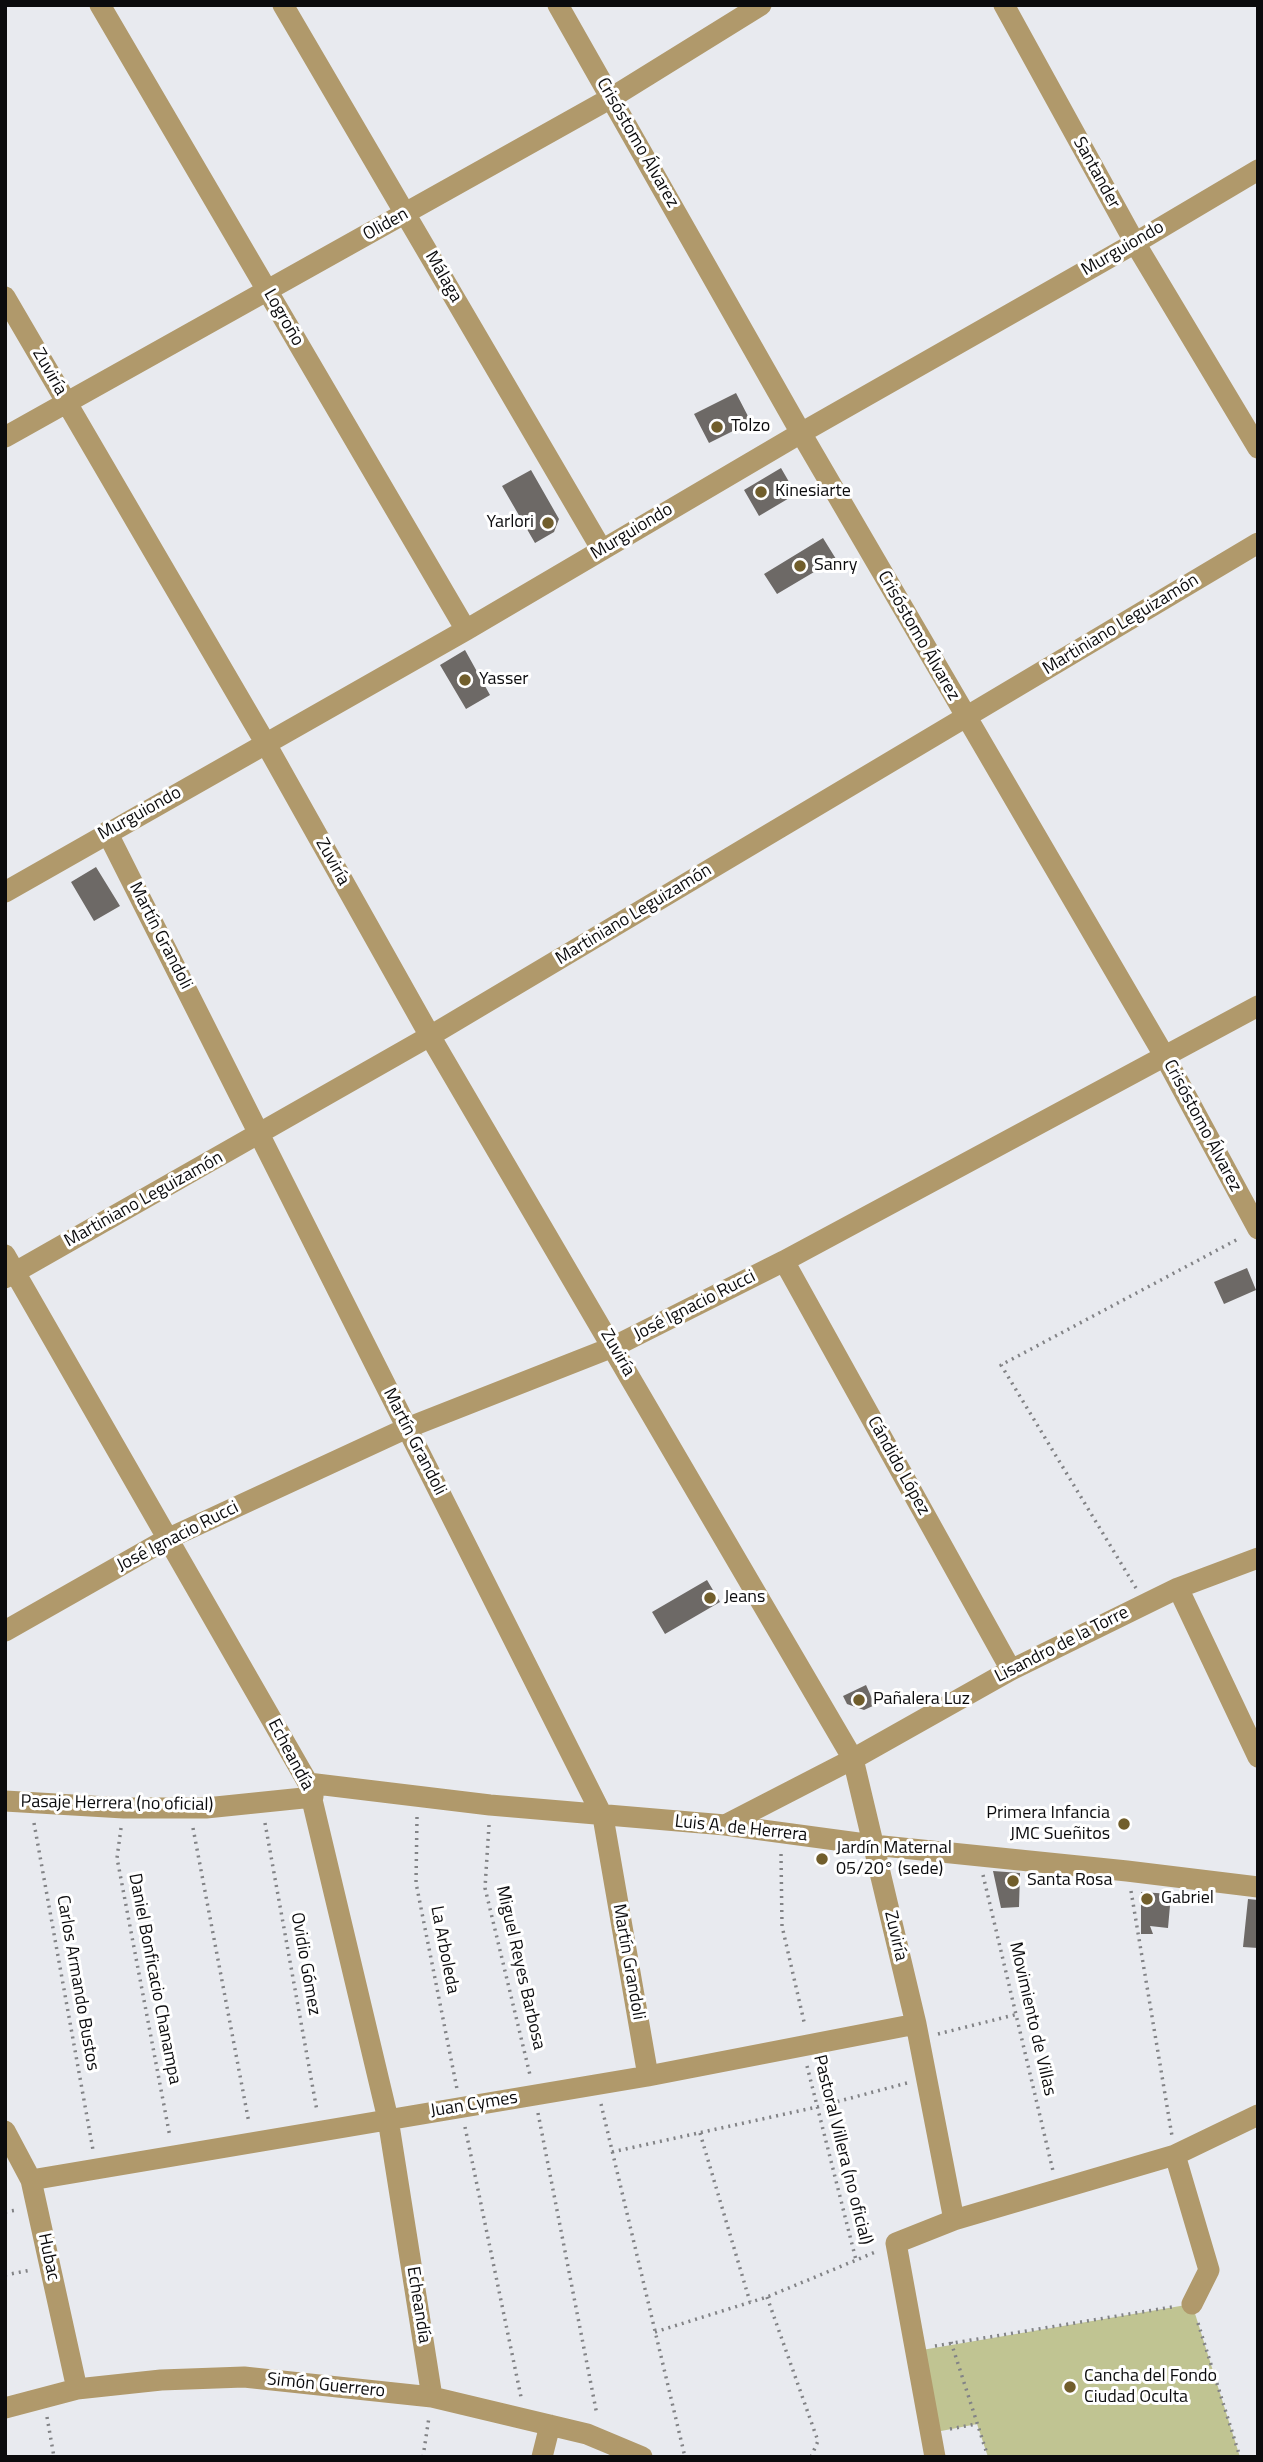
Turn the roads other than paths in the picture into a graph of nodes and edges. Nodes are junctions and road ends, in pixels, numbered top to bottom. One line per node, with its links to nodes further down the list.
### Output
1 (100, 5): 10 (street, Logroño)
2 (283, 5): 8 (street, Málaga)
3 (558, 5): 6 (street, Crisóstomo Álvarez)
4 (761, 5): 6 (street, Oliden)
5 (1004, 5): 9 (street, Santander)
6 (611, 98): 8 (street, Oliden); 13 (street, Crisóstomo Álvarez)
7 (1258, 170): 9 (street, Murguiondo)
8 (406, 214): 10 (street, Oliden); 17 (street, Málaga)
9 (1135, 243): 13 (street, Murguiondo); 15 (street, Santander)
10 (266, 289): 12 (street, Oliden); 18 (street, Logroño)
11 (5, 297): 12 (street, Zuviría)
12 (66, 402): 14 (street, Oliden); 20 (street, Zuviría)
13 (801, 433): 17 (street, Murguiondo); 19 (street, Crisóstomo Álvarez)
14 (5, 437)
15 (1258, 448)
16 (1258, 543): 19 (street, Martiniano Leguizamón)
17 (602, 550): 18 (street, Murguiondo)
18 (466, 630): 20 (street, Murguiondo)
19 (965, 717): 24 (street, Martiniano Leguizamón); 25 (street, Crisóstomo Álvarez)
20 (266, 744): 21 (street, Murguiondo); 24 (street, Zuviría)
21 (107, 832): 22 (street, Murguiondo); 26 (street, Martín Grandoli)
22 (5, 892)
23 (1258, 1006): 25 (street, José Ignacio Rucci)
24 (430, 1036): 26 (street, Martiniano Leguizamón); 30 (street, Zuviría)
25 (1165, 1057): 27 (street, Crisóstomo Álvarez); 28 (street, José Ignacio Rucci)
26 (260, 1135): 29 (street, Martiniano Leguizamón); 31 (street, Martín Grandoli)
27 (1258, 1229)
28 (784, 1261): 30 (street, José Ignacio Rucci); 36 (street, Cándido López)
29 (9, 1268): 32 (street, Echeandía)
30 (613, 1347): 31 (street, José Ignacio Rucci); 38 (street, Zuviría)
31 (407, 1428): 32 (street, José Ignacio Rucci); 41 (street, Martín Grandoli)
32 (167, 1539): 35 (street, José Ignacio Rucci); 39 (street, Echeandía)
33 (1258, 1558): 34 (street, Lisandro de la Torre)
34 (1178, 1588): 36 (street, Lisandro de la Torre); 37 (street)
35 (5, 1631)
36 (1011, 1671): 38 (street, Lisandro de la Torre)
37 (1258, 1756)
38 (853, 1759): 42 (street, Lisandro de la Torre); 43 (street, Zuviría)
39 (310, 1790): 40 (street, Pasaje Herrera (no oficial)); 41 (street, Luis A. de Herrera); 48 (street, Echeandía)
40 (5, 1801)
41 (603, 1816): 42 (street, Luis A. de Herrera); 46 (street, Martín Grandoli)
42 (725, 1825): 43 (street, Luis A. de Herrera)
43 (873, 1845): 44 (street, Luis A. de Herrera); 45 (street, Zuviría)
44 (1258, 1887)
45 (918, 2032): 46 (street, Juan Cymes); 52 (street, Zuviría)
46 (648, 2077): 48 (street, Juan Cymes)
47 (1258, 2115): 50 (street)
48 (388, 2119): 51 (street, Juan Cymes); 55 (street, Echeandía)
49 (5, 2131): 51 (street, Hubac)
50 (1175, 2155): 52 (street); 53 (street)
51 (31, 2180): 54 (street, Hubac)
52 (954, 2220): 60 (street)
53 (1192, 2304)
54 (77, 2389): 55 (street, Simón Guerrero); 56 (street, Simón Guerrero)
55 (432, 2397): 57 (street, Simón Guerrero)
56 (5, 2408)
57 (550, 2426): 58 (street); 59 (street, Simón Guerrero)
58 (542, 2457)
59 (642, 2457)
60 (935, 2457)

